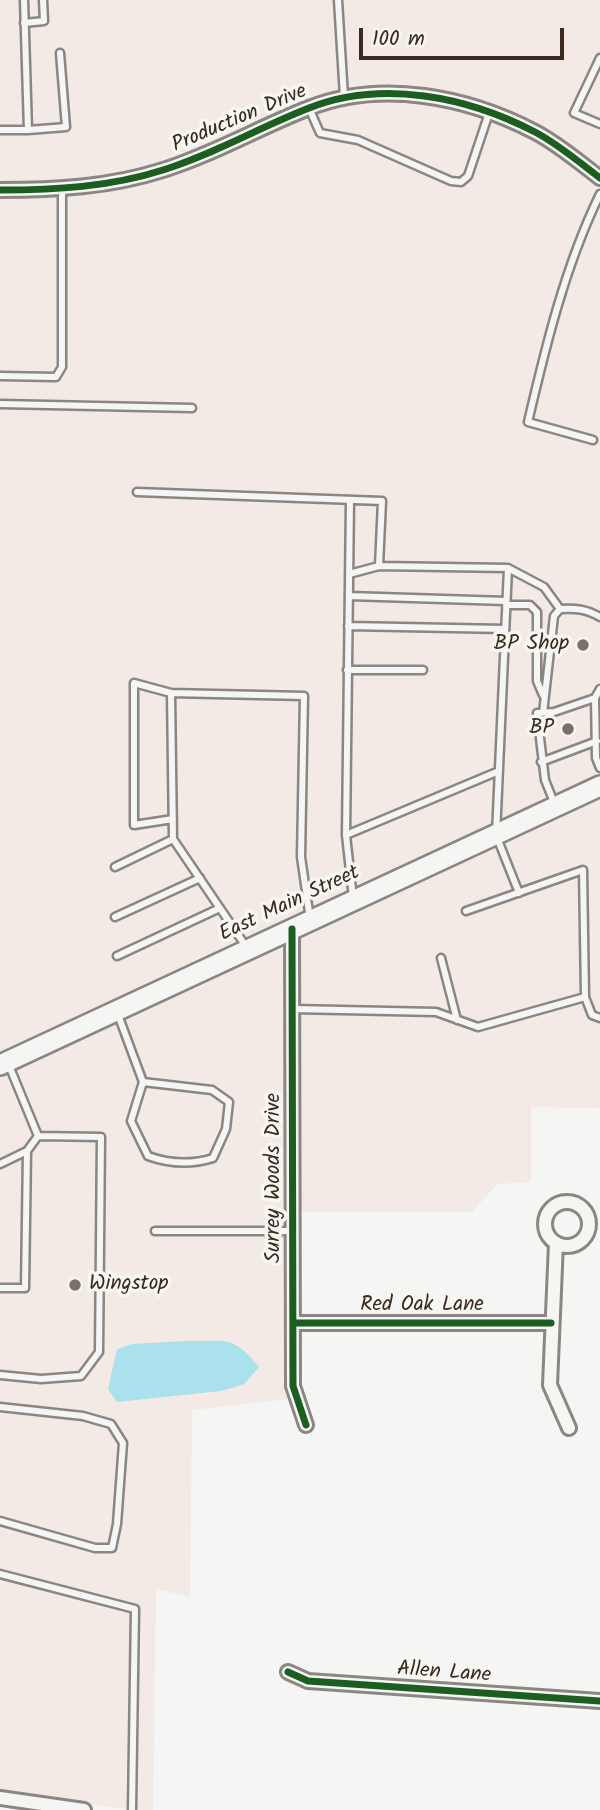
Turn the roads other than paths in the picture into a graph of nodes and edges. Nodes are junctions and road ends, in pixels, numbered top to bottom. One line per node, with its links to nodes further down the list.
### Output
1 (24, 0): 4 (lane)
2 (43, 0): 4 (lane)
3 (338, 0): 7 (lane)
4 (24, 23): 12 (lane)
5 (60, 53): 12 (lane)
6 (600, 58): 10 (lane)
7 (344, 99): 8 (street, Production Drive); 9 (street, Production Drive)
8 (310, 108): 9 (lane); 14 (street, Production Drive)
9 (489, 112): 13 (street, Production Drive)
10 (600, 124)
11 (0, 130): 12 (lane)
12 (28, 130)
13 (600, 177)
14 (62, 189): 15 (street, Production Drive); 17 (lane)
15 (0, 190)
16 (600, 194): 20 (lane)
17 (0, 376)
18 (0, 404): 19 (lane)
19 (192, 408)
20 (593, 440)
21 (137, 492): 22 (lane)
22 (349, 500): 23 (lane); 25 (lane)
23 (379, 566): 24 (lane); 25 (lane)
24 (508, 568): 27 (lane); 28 (lane)
25 (349, 574): 26 (lane)
26 (349, 596): 27 (lane); 30 (lane)
27 (506, 603): 31 (lane); 36 (lane)
28 (560, 609): 29 (lane); 36 (lane)
29 (600, 617)
30 (348, 626): 31 (lane); 32 (lane)
31 (505, 629): 50 (lane)
32 (347, 670): 33 (lane); 54 (lane)
33 (423, 670)
34 (600, 689): 37 (lane)
35 (171, 693): 53 (lane); 53 (lane); 64 (lane)
36 (543, 695): 40 (lane)
37 (595, 698): 38 (lane); 44 (lane)
38 (571, 706): 39 (lane); 41 (lane)
39 (554, 712): 40 (lane); 42 (lane)
40 (543, 713): 48 (lane)
41 (574, 715)
42 (557, 721)
43 (583, 736): 46 (lane)
44 (597, 741): 46 (lane); 49 (lane)
45 (566, 742): 47 (lane)
46 (587, 745): 47 (lane)
47 (569, 751): 48 (lane)
48 (541, 762): 52 (lane)
49 (600, 768)
50 (499, 771): 54 (lane); 55 (lane)
51 (600, 786): 52 (main road, East Main Street)
52 (556, 807): 55 (main road, East Main Street)
53 (173, 819): 56 (lane)
54 (346, 835): 60 (lane)
55 (496, 835): 59 (lane); 60 (main road, East Main Street)
56 (173, 839): 57 (lane); 58 (lane)
57 (114, 867)
58 (200, 878): 61 (lane); 63 (lane)
59 (519, 893): 62 (lane); 68 (lane)
60 (354, 900): 64 (main road, East Main Street)
61 (220, 908): 65 (lane); 66 (lane)
62 (466, 911)
63 (115, 917)
64 (301, 925): 65 (main road, East Main Street); 69 (street, Surrey Woods Drive)
65 (248, 949): 70 (main road, East Main Street)
66 (117, 956)
67 (441, 958): 72 (lane)
68 (585, 997): 71 (lane); 72 (lane)
69 (293, 1009): 72 (lane); 79 (street, Surrey Woods Drive)
70 (116, 1011): 73 (main road, East Main Street); 74 (lane)
71 (600, 1018)
72 (457, 1020)
73 (4, 1063): 75 (lane)
74 (143, 1082): 74 (lane)
75 (38, 1136): 76 (lane); 84 (lane)
76 (27, 1151): 77 (lane); 81 (lane)
77 (0, 1164)
78 (155, 1231): 79 (lane)
79 (293, 1231): 82 (street, Surrey Woods Drive)
80 (556, 1242): 83 (street)
81 (0, 1288)
82 (293, 1323): 83 (street, Red Oak Lane); 86 (street, Surrey Woods Drive)
83 (551, 1323): 87 (street)
84 (0, 1375)
85 (0, 1406): 88 (lane)
86 (306, 1425)
87 (569, 1428)
88 (0, 1521)
89 (0, 1574): 95 (lane)
90 (288, 1672): 91 (street, Allen Lane)
91 (600, 1701)
92 (0, 1798): 93 (street)
93 (37, 1807): 94 (street)
94 (84, 1810)
95 (132, 1810)

